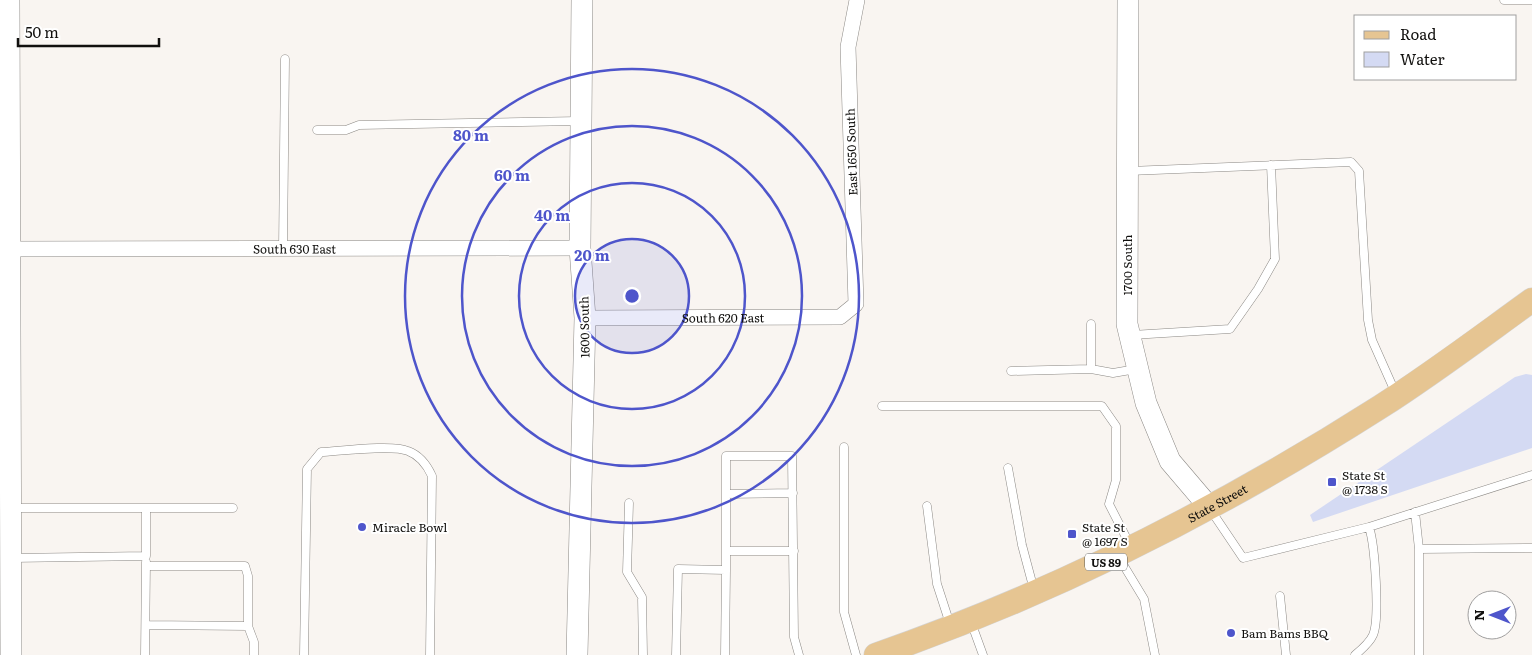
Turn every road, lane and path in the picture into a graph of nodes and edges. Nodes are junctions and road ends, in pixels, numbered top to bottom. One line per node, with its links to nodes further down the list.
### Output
1 (9, 0): 14 (street)
2 (582, 0): 8 (street, 1600 South)
3 (857, 0): 15 (street, East 1650 South)
4 (1128, 0): 11 (street, 1700 South)
5 (1504, 0): 6 (lane)
6 (1532, 0)
7 (285, 58): 13 (lane)
8 (581, 121): 9 (lane); 12 (street, 1600 South)
9 (317, 130)
10 (1271, 165): 11 (lane); 19 (lane); 23 (lane)
11 (1128, 171): 19 (street, 1700 South)
12 (580, 248): 13 (street, South 630 East); 17 (street, 1600 South)
13 (283, 249): 14 (street, South 630 East)
14 (5, 251): 25 (street)
15 (856, 304): 17 (street, South 620 East)
16 (1528, 309): 23 (main road, State Street / US 89)
17 (585, 318): 58 (street, 1600 South)
18 (1091, 324): 20 (lane)
19 (1130, 335): 21 (street, 1700 South)
20 (1091, 369): 21 (lane); 22 (lane)
21 (1138, 369): 36 (street, 1700 South)
22 (1011, 371)
23 (1397, 396): 36 (main road, State Street / US 89)
24 (882, 406): 43 (lane)
25 (5, 407): 33 (street)
26 (844, 447): 63 (lane)
27 (1008, 468): 48 (lane)
28 (1532, 475): 37 (lane)
29 (793, 493): 30 (lane); 30 (lane); 42 (lane)
30 (726, 494): 41 (lane)
31 (629, 503): 59 (lane)
32 (927, 506): 51 (lane)
33 (10, 508): 34 (lane); 45 (street)
34 (146, 508): 35 (lane); 44 (lane)
35 (233, 508)
36 (1210, 508): 38 (lane); 43 (main road, State Street / US 89)
37 (1415, 512): 38 (lane); 40 (lane)
38 (1369, 527): 68 (lane)
39 (1532, 548): 40 (lane)
40 (1419, 549): 69 (lane)
41 (727, 551): 42 (lane); 47 (lane)
42 (794, 551): 62 (lane)
43 (1125, 552): 48 (main road, State Street / US 89); 66 (lane)
44 (146, 556): 45 (lane); 46 (lane)
45 (11, 558): 53 (street)
46 (146, 566): 50 (lane); 52 (lane)
47 (726, 570): 60 (lane); 61 (lane)
48 (1035, 594): 51 (main road, State Street / US 89)
49 (1280, 596): 67 (lane)
50 (146, 625): 52 (lane); 54 (lane)
51 (961, 625): 64 (main road, State Street / US 89); 65 (lane)
52 (248, 626): 55 (lane)
53 (11, 655)
54 (146, 655)
55 (254, 655)
56 (304, 655): 57 (lane)
57 (430, 655)
58 (577, 655)
59 (643, 655)
60 (676, 655)
61 (725, 655)
62 (799, 655)
63 (856, 655)
64 (876, 655)
65 (983, 655)
66 (1156, 655)
67 (1286, 655)
68 (1355, 655)
69 (1419, 655)

